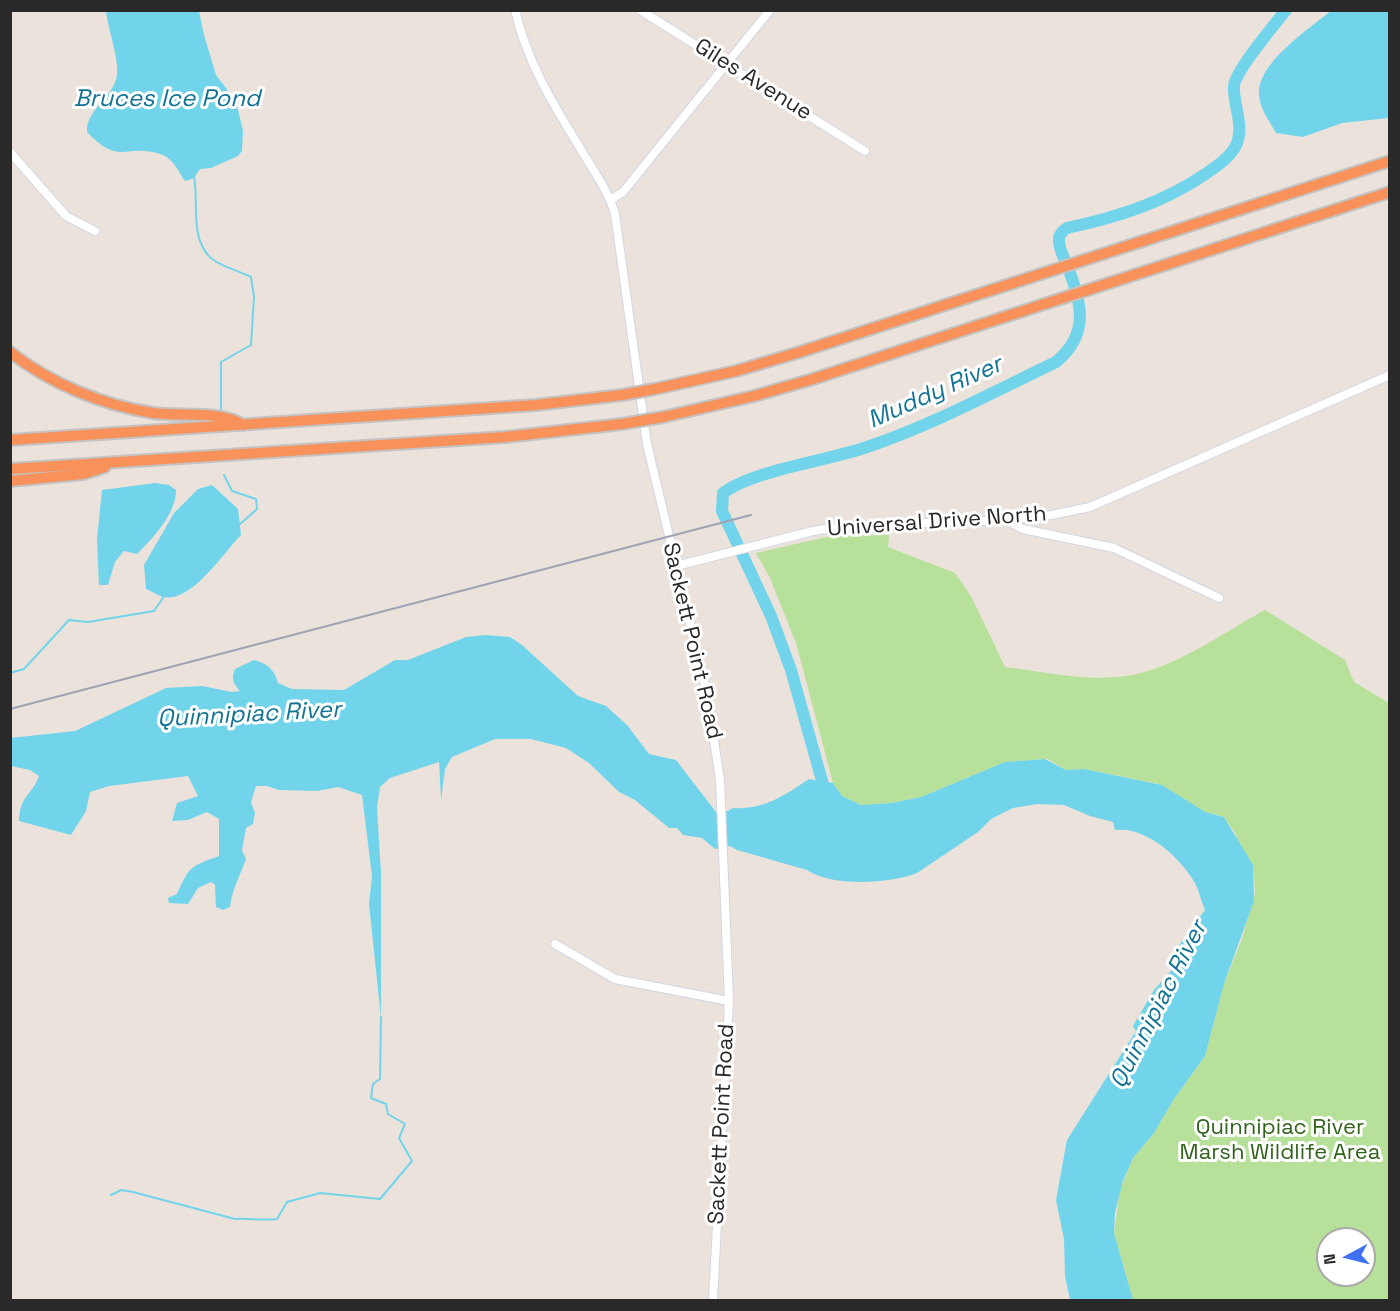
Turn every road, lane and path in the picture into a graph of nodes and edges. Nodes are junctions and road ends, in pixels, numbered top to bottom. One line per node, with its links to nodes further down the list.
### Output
1 (514, 10): 9 (street, Sackett Point Road)
2 (640, 10): 4 (street, Giles Avenue)
3 (770, 10): 4 (street)
4 (727, 64): 5 (street, Giles Avenue); 9 (street)
5 (865, 151)
6 (10, 152): 10 (street)
7 (1389, 161): 13 (highway, bridge)
8 (1389, 192): 15 (highway, bridge)
9 (610, 200): 19 (street, Sackett Point Road)
10 (95, 231)
11 (10, 352): 13 (highway)
12 (1389, 375): 18 (street, Universal Drive North)
13 (243, 425): 14 (highway)
14 (10, 440)
15 (114, 463): 16 (highway); 17 (highway)
16 (10, 469)
17 (10, 481)
18 (1006, 520): 19 (street, Universal Drive North); 20 (street)
19 (676, 566): 22 (street, Sackett Point Road)
20 (1219, 598)
21 (555, 944): 22 (street)
22 (729, 1001): 23 (street, Sackett Point Road)
23 (713, 1300)

